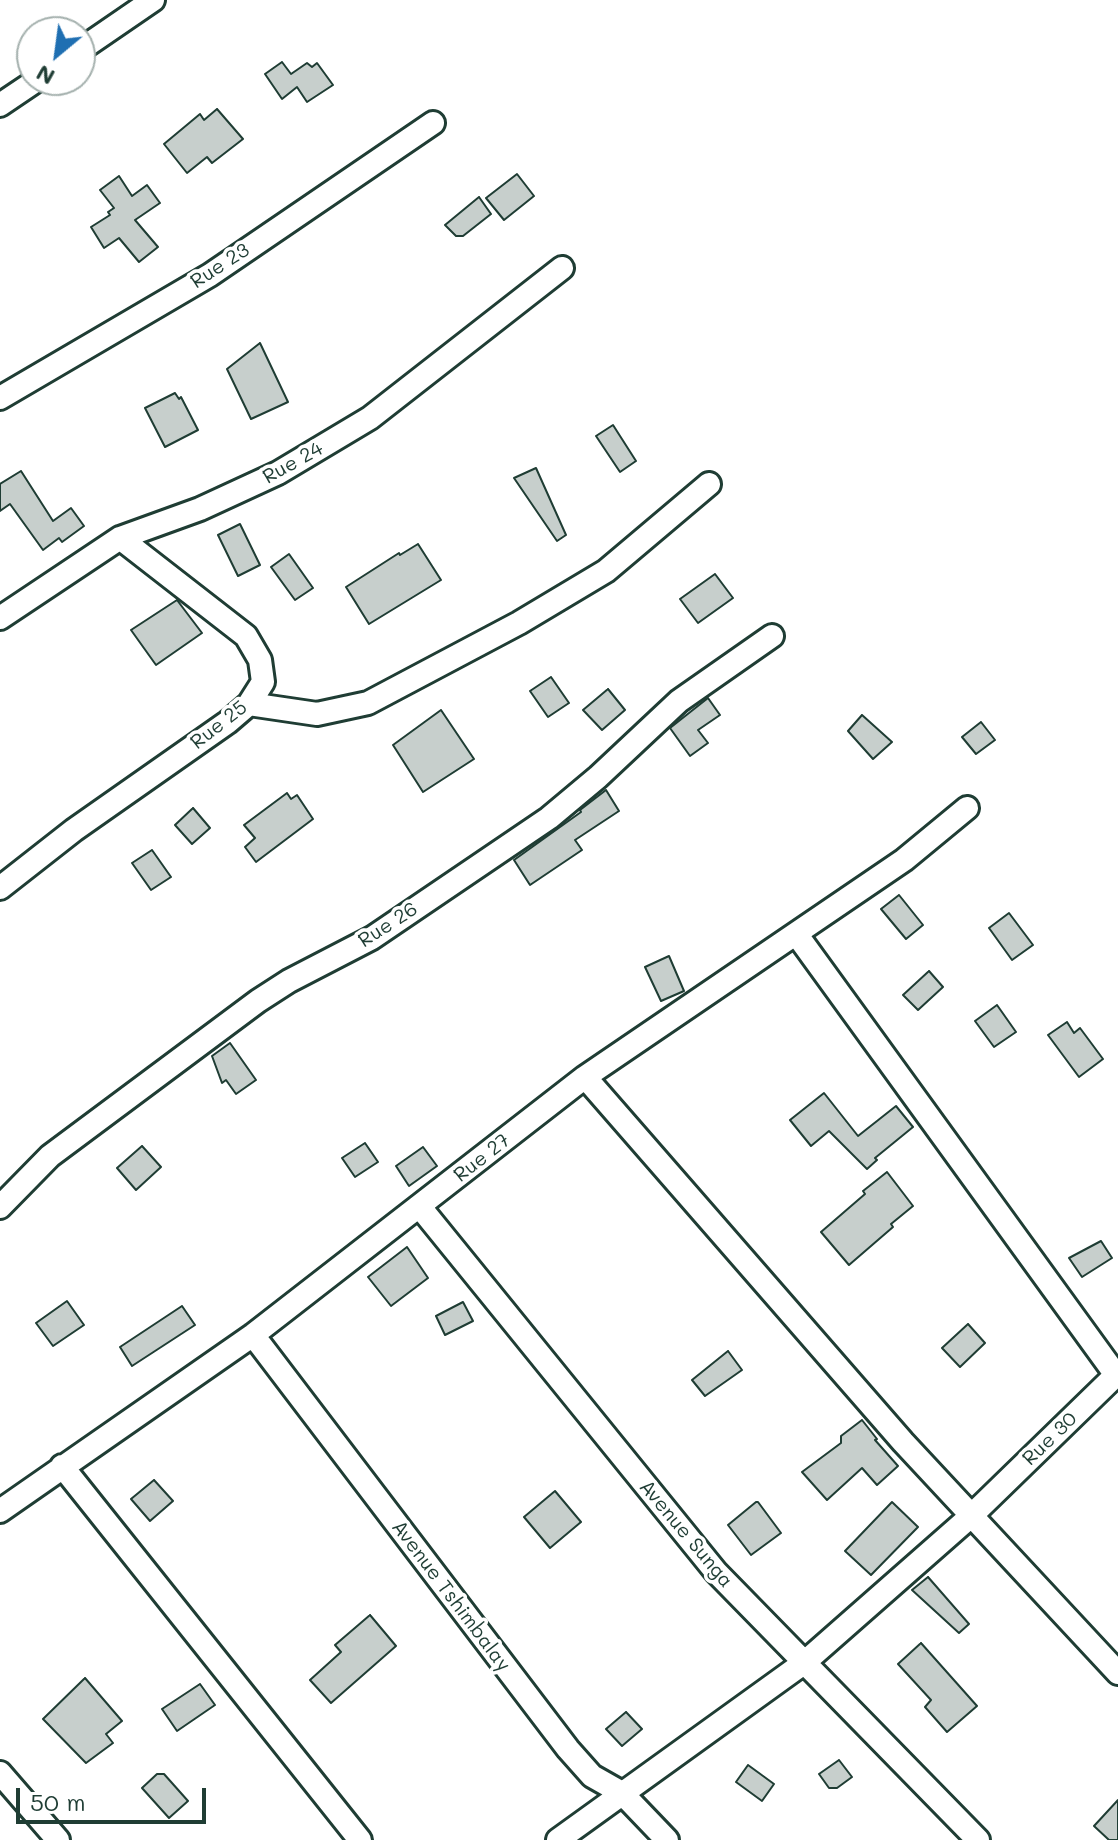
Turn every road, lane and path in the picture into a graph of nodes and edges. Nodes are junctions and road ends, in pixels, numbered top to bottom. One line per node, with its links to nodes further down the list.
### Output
1 (153, 0): 2 (street)
2 (96, 39)
3 (433, 123): 5 (street, Rue 23)
4 (562, 268): 7 (street, Rue 24)
5 (0, 398)
6 (709, 484): 10 (street)
7 (120, 538): 8 (street, Rue 24); 10 (street, Rue 25)
8 (0, 618)
9 (772, 636): 15 (street, Rue 26)
10 (249, 704): 12 (street, Rue 25)
11 (967, 808): 13 (street, Rue 27)
12 (0, 888)
13 (797, 935): 14 (street, Rue 27); 18 (street, Rue 30)
14 (585, 1077): 16 (street, Rue 27); 21 (street)
15 (0, 1207)
16 (420, 1207): 17 (street, Rue 27); 22 (street, Avenue Sunga)
17 (253, 1335): 19 (street, Rue 27); 25 (street, Avenue Tshimbalay)
18 (1117, 1375): 21 (street, Rue 30)
19 (62, 1466): 20 (street, Rue 27); 27 (street)
20 (0, 1511)
21 (971, 1516): 22 (street, Rue 30); 23 (street)
22 (805, 1662): 25 (street, Rue 30); 30 (street, Avenue Sunga)
23 (1118, 1673)
24 (0, 1773): 26 (street)
25 (622, 1793): 28 (street, Rue 30); 29 (street, Avenue Tshimbalay)
26 (58, 1840)
27 (360, 1840)
28 (558, 1840)
29 (667, 1840)
30 (978, 1840)

